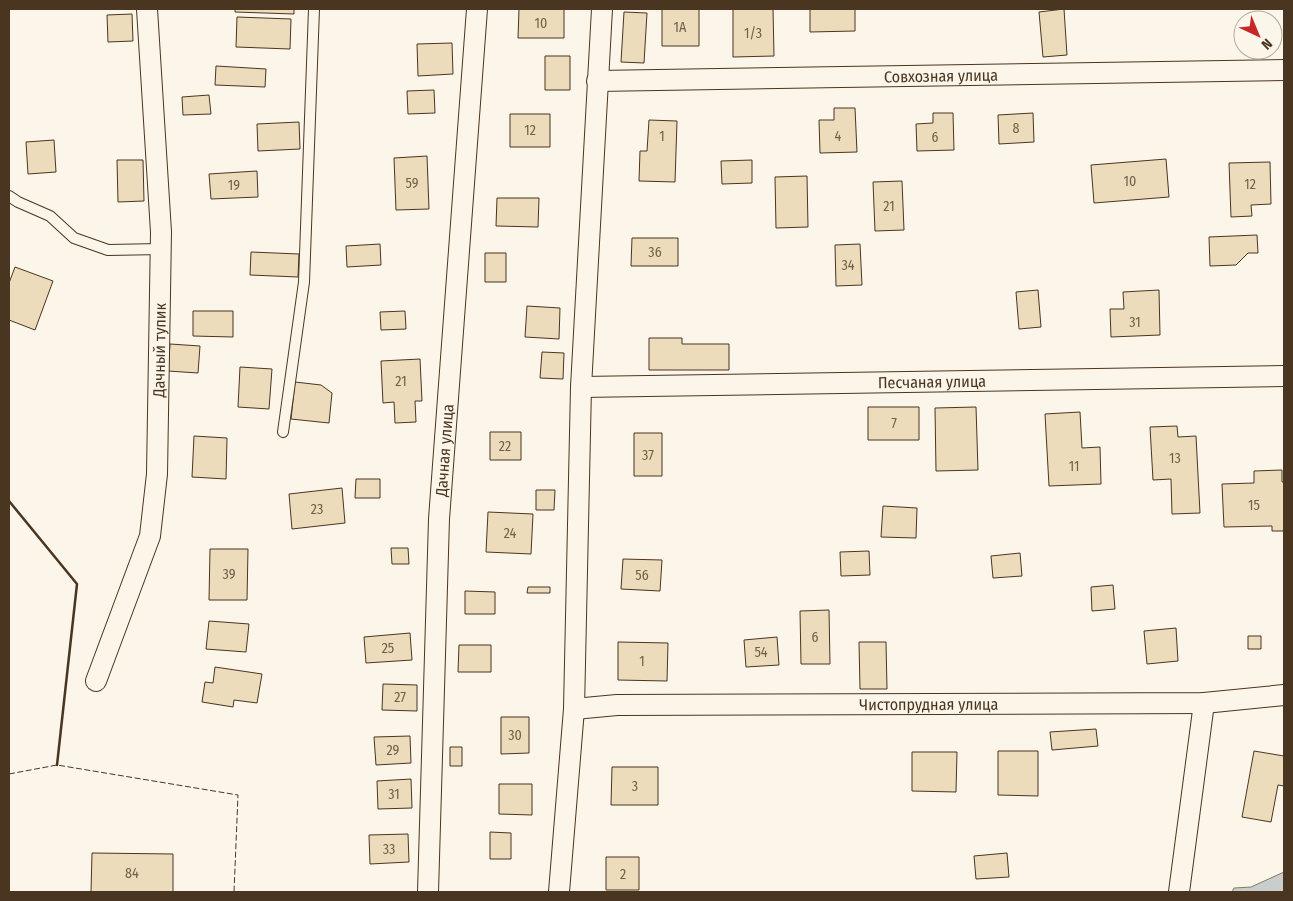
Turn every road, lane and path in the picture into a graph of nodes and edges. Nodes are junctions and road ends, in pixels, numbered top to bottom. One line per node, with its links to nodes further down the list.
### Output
1 (147, 9): 8 (street, Дачный тупик)
2 (314, 9): 11 (lane)
3 (477, 9): 16 (street, Дачная улица)
4 (602, 9): 6 (street)
5 (1284, 70): 6 (street, Совхозная улица)
6 (598, 81): 10 (street)
7 (9, 196): 8 (lane)
8 (161, 249): 12 (street, Дачный тупик)
9 (1284, 376): 10 (street, Песчаная улица)
10 (581, 387): 15 (street)
11 (283, 432)
12 (96, 681)
13 (1284, 695): 14 (street, Чистопрудная улица)
14 (1204, 703): 15 (street, Чистопрудная улица); 18 (street)
15 (574, 708): 17 (street)
16 (428, 892)
17 (560, 892)
18 (1179, 892)

